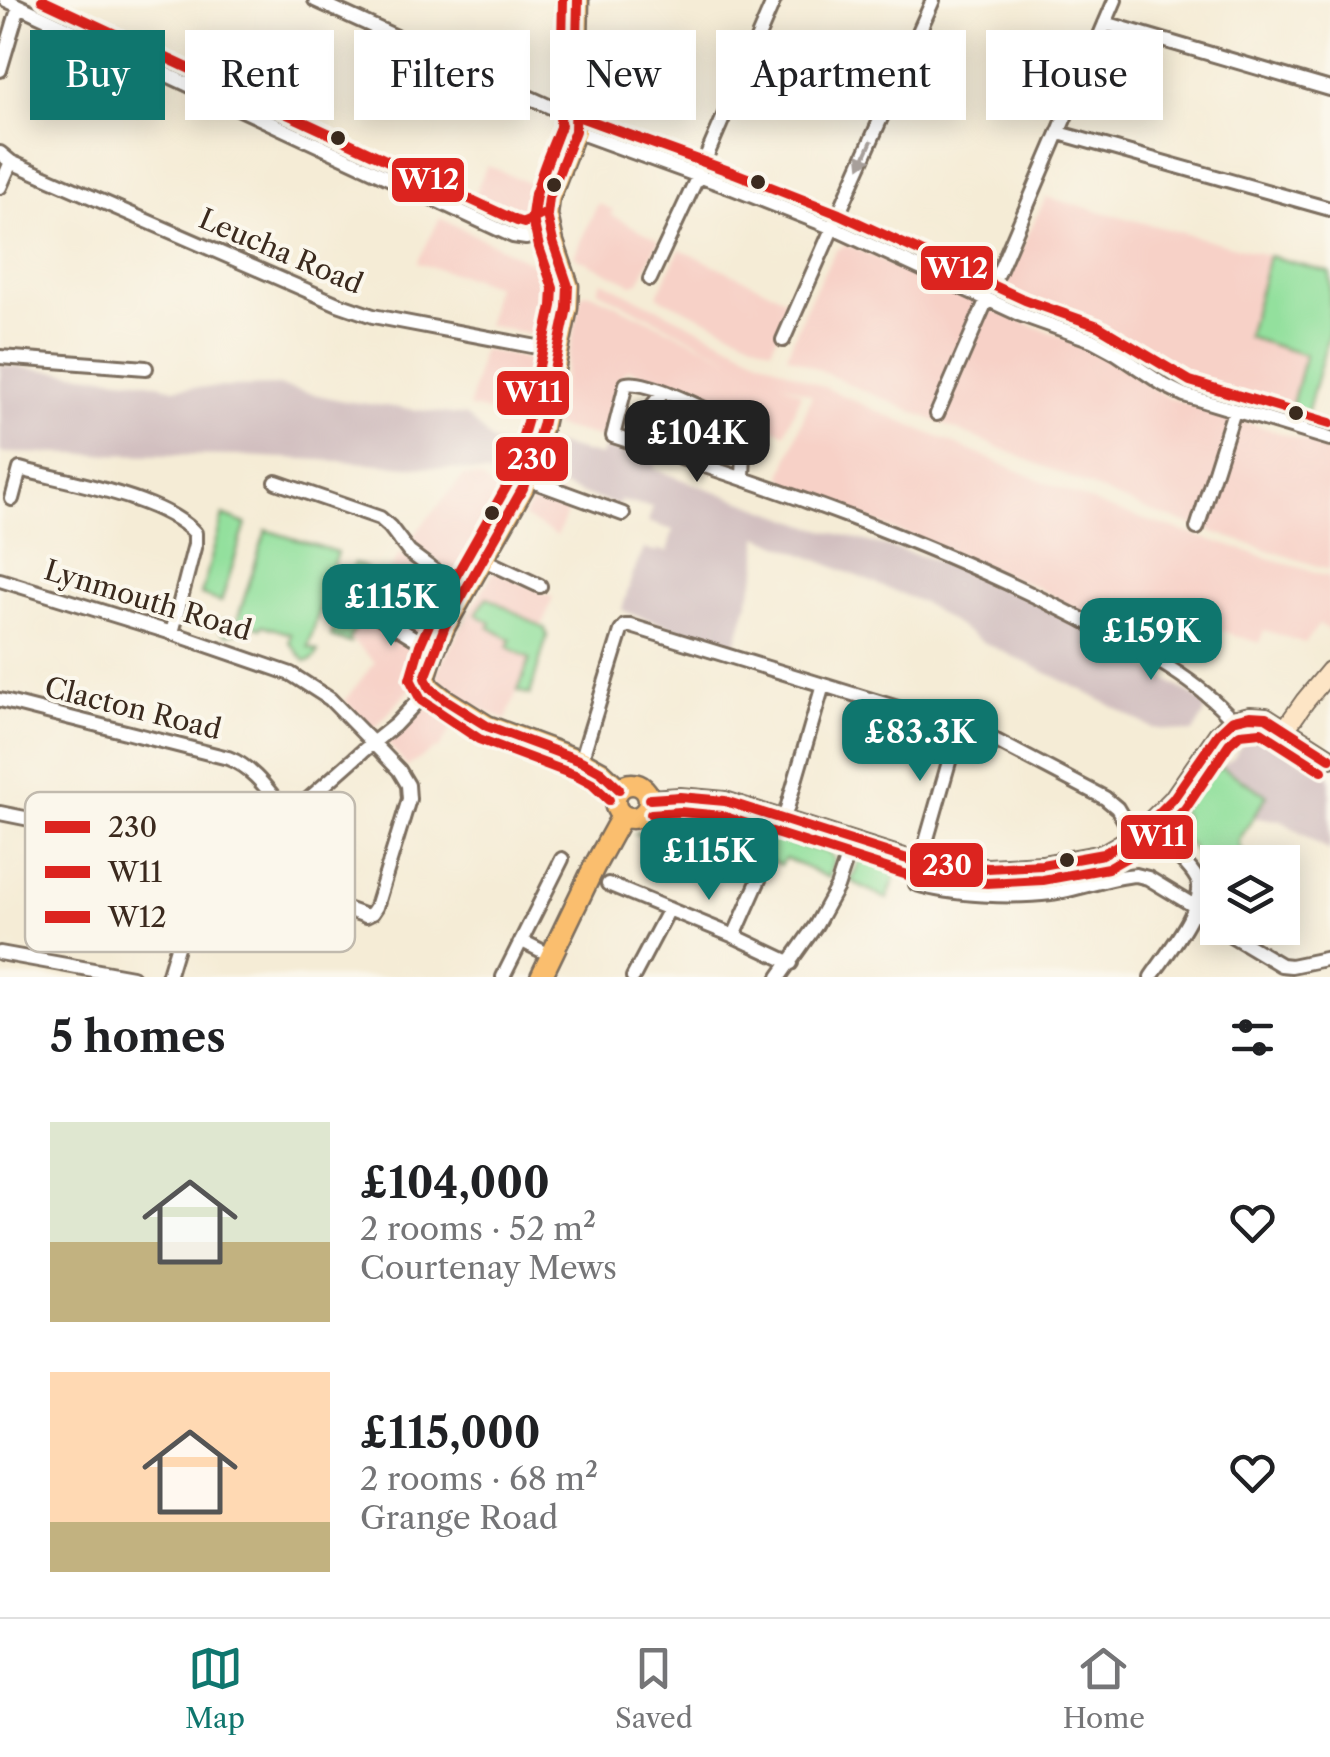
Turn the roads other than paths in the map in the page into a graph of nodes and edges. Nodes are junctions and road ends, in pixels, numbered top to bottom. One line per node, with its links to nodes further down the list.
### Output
1 (315, 0): 10 (street)
2 (578, 0): 10 (main road)
3 (774, 0): 13 (street)
4 (933, 0): 17 (street, one-way to 17)
5 (1114, 0): 7 (street)
6 (13, 3): 8 (street); 16 (street)
7 (1105, 23): 9 (street); 11 (street)
8 (0, 70)
9 (1330, 89)
10 (576, 125): 13 (street); 16 (main road)
11 (1059, 134): 15 (street); 18 (street)
12 (5, 157): 14 (street); 22 (street, Leucha Road)
13 (698, 176): 17 (street); 19 (street)
14 (0, 187)
15 (1330, 209)
16 (549, 228): 22 (main road)
17 (833, 228): 20 (street); 21 (street)
18 (998, 274)
19 (650, 279)
20 (987, 299): 26 (street); 27 (street)
21 (784, 340)
22 (558, 351): 30 (main road)
23 (0, 357): 24 (street)
24 (146, 368)
25 (663, 392): 29 (street); 29 (street); 31 (street)
26 (1234, 411): 28 (street); 35 (street)
27 (937, 414)
28 (1330, 439)
29 (639, 444): 31 (street)
30 (527, 478): 34 (street); 36 (main road)
31 (743, 478): 47 (street)
32 (276, 482): 39 (street)
33 (12, 499): 41 (street)
34 (624, 514)
35 (1197, 528)
36 (482, 559): 38 (street); 39 (main road)
37 (0, 580): 41 (street, Lynmouth Road)
38 (540, 586)
39 (464, 592): 42 (main road)
40 (370, 612): 42 (street)
41 (172, 632): 50 (street, Lynmouth Road)
42 (434, 650): 45 (main road)
43 (1330, 670): 49 (street)
44 (825, 685): 48 (street); 52 (street); 60 (street)
45 (430, 688): 50 (street); 52 (main road)
46 (0, 700): 54 (street, Clacton Road)
47 (1233, 720): 49 (street); 61 (street)
48 (959, 727): 61 (street); 63 (street)
49 (1286, 728): 51 (street)
50 (373, 743): 55 (street); 70 (street, Lynmouth Road)
51 (1330, 758)
52 (581, 761): 53 (main road)
53 (619, 789): 56 (main road); 58 (main road)
54 (269, 792)
55 (317, 792)
56 (650, 800): 58 (main road); 60 (street)
57 (0, 814): 59 (street)
58 (622, 816): 77 (main road)
59 (25, 819)
60 (784, 820): 62 (street)
61 (1140, 833): 63 (street); 69 (street)
62 (852, 842): 63 (street); 79 (street)
63 (922, 858)
64 (562, 859): 73 (street)
65 (766, 866): 72 (street)
66 (608, 884): 68 (street)
67 (916, 884): 69 (street)
68 (669, 909): 72 (street); 85 (street)
69 (1195, 909): 71 (street); 87 (street)
70 (355, 912)
71 (1200, 913)
72 (734, 936): 79 (street)
73 (522, 941): 77 (street); 83 (street)
74 (1246, 945): 80 (street)
75 (176, 952): 82 (street)
76 (0, 953): 81 (street)
77 (552, 956): 84 (main road)
78 (1330, 958): 80 (street)
79 (791, 963): 86 (street)
80 (1291, 972)
81 (132, 977)
82 (168, 977)
83 (503, 977)
84 (541, 977)
85 (633, 977)
86 (780, 977)
87 (1151, 977)

